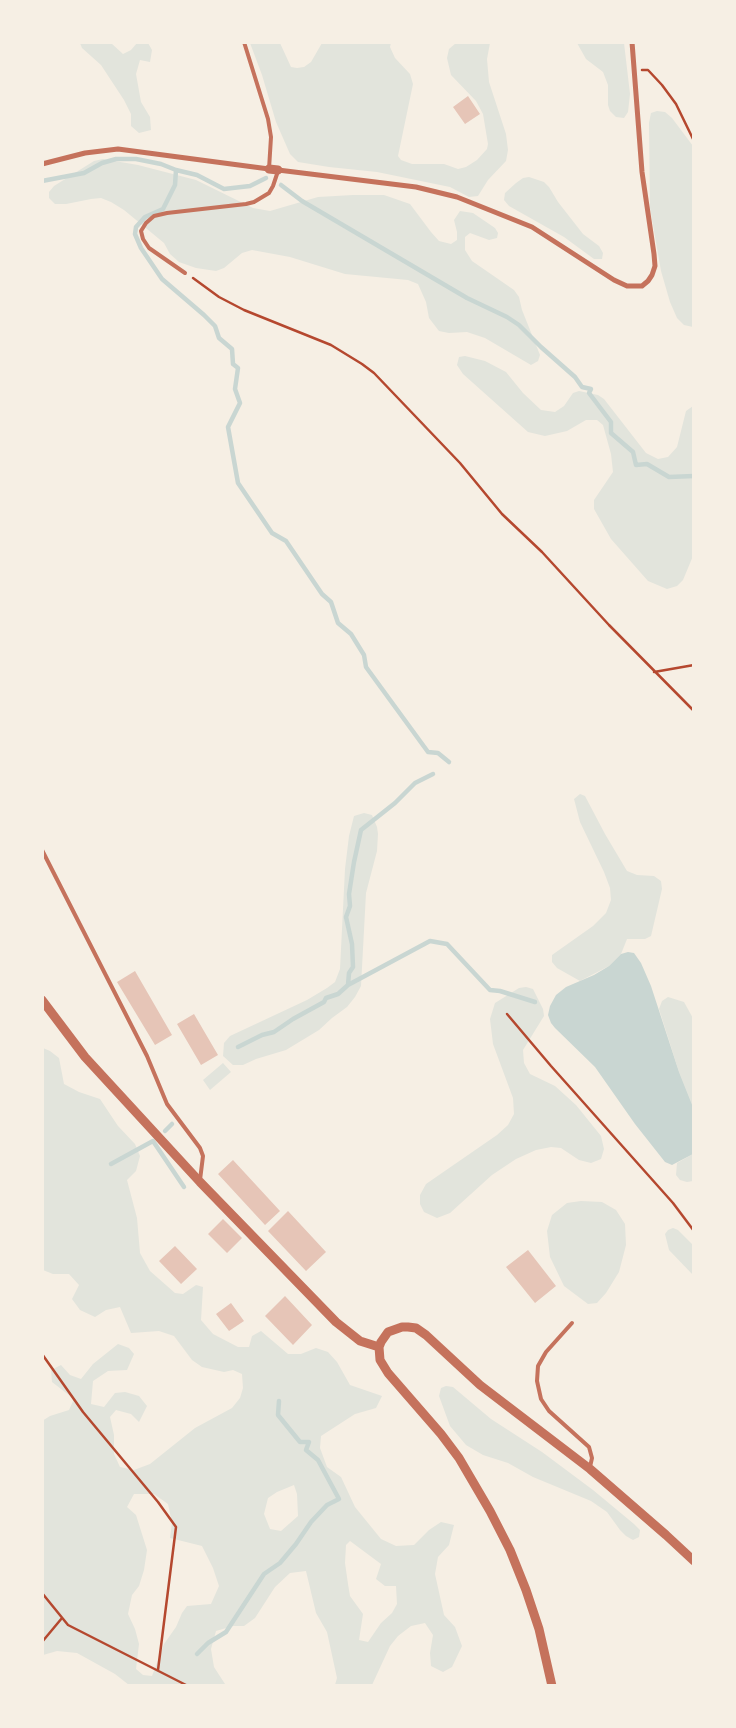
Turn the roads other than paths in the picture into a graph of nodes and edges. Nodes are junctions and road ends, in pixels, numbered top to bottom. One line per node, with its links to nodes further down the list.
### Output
1 (244, 42): 4 (lane)
2 (632, 42): 4 (street)
3 (42, 164): 4 (street)
4 (274, 169): 5 (lane)
5 (185, 273)
6 (42, 850): 8 (lane)
7 (42, 1000): 8 (street)
8 (200, 1182): 10 (street)
9 (572, 1323): 11 (lane)
10 (379, 1347): 11 (street); 13 (street)
11 (590, 1469): 12 (street)
12 (694, 1561)
13 (552, 1686)

